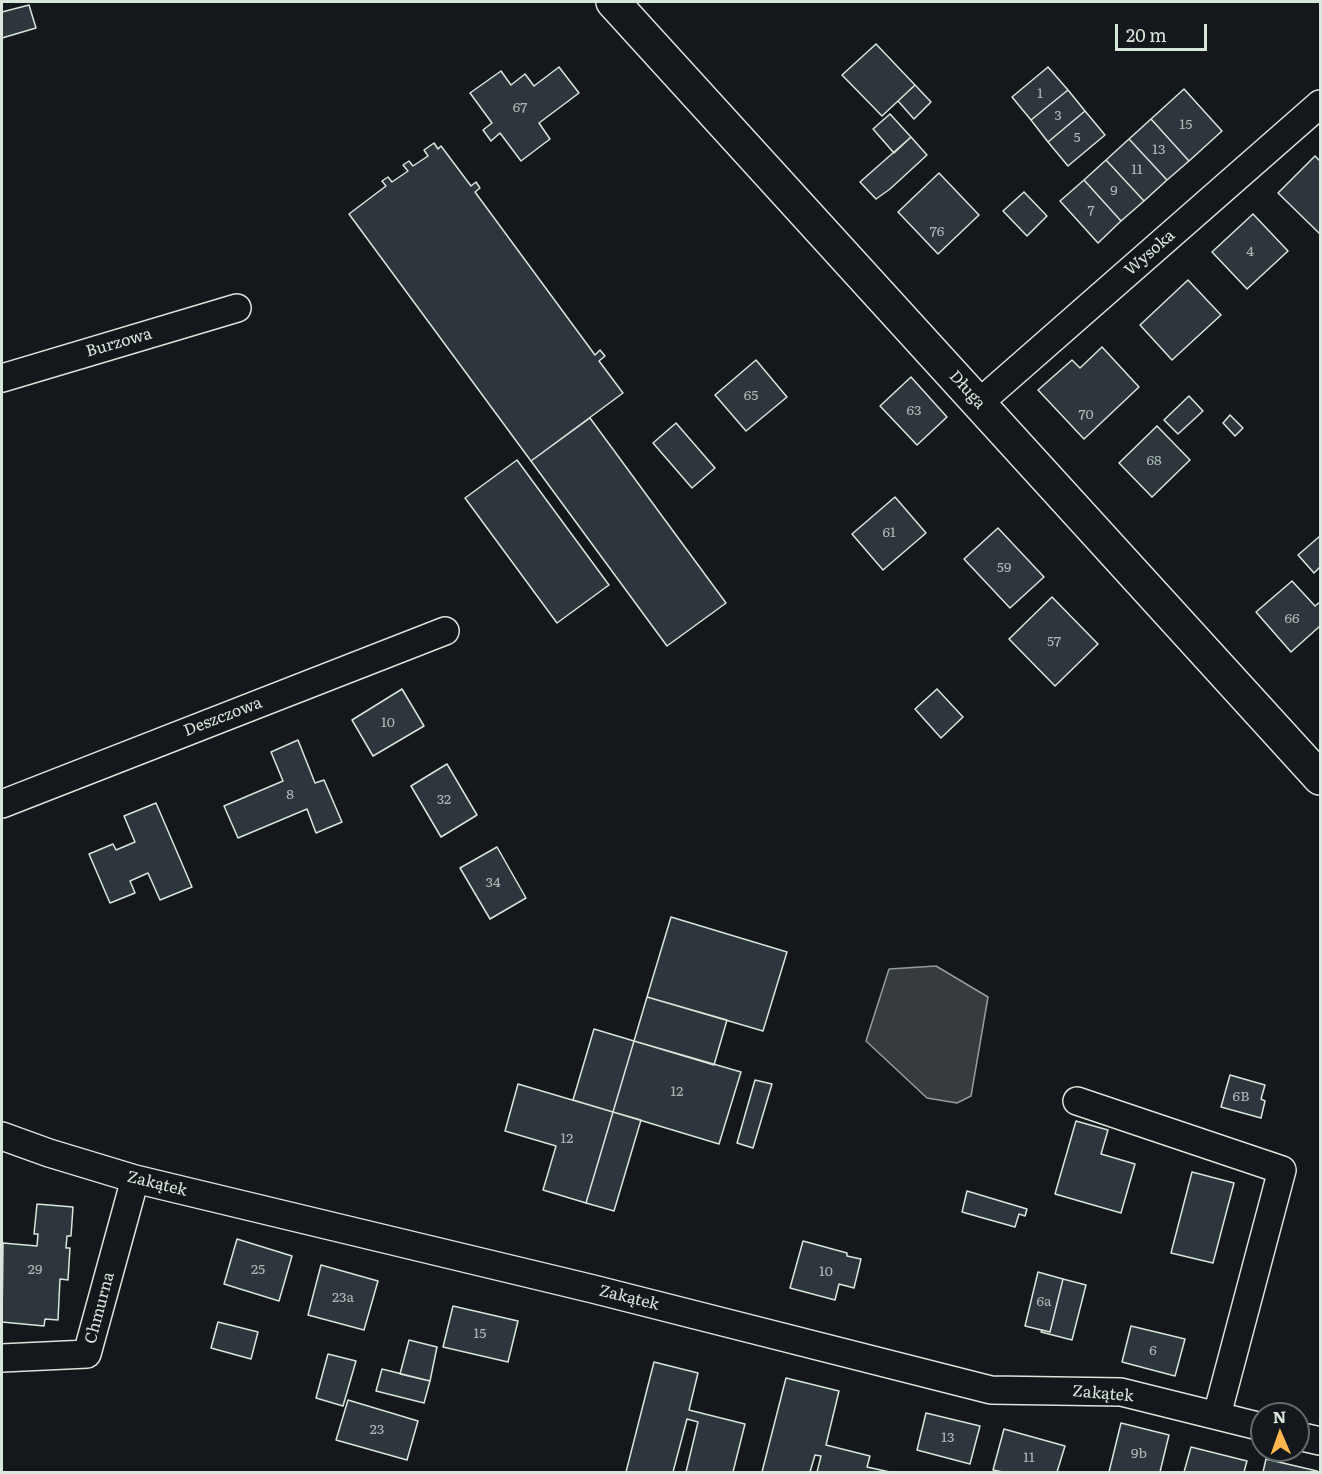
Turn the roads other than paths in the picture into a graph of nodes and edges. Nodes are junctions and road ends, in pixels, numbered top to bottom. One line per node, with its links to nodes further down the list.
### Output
1 (613, 2): 5 (street, Długa)
2 (1320, 104): 5 (street, Wysoka)
3 (237, 308): 4 (street, Burzowa)
4 (2, 378)
5 (979, 403): 7 (street, Długa)
6 (445, 631): 8 (street, Deszczowa)
7 (1320, 778)
8 (2, 804)
9 (1077, 1101): 13 (street)
10 (2, 1136): 11 (street, Zakątek)
11 (135, 1179): 12 (street, Chmurna); 13 (street, Zakątek)
12 (2, 1358)
13 (1217, 1415): 14 (street, Zakątek)
14 (1250, 1424)

